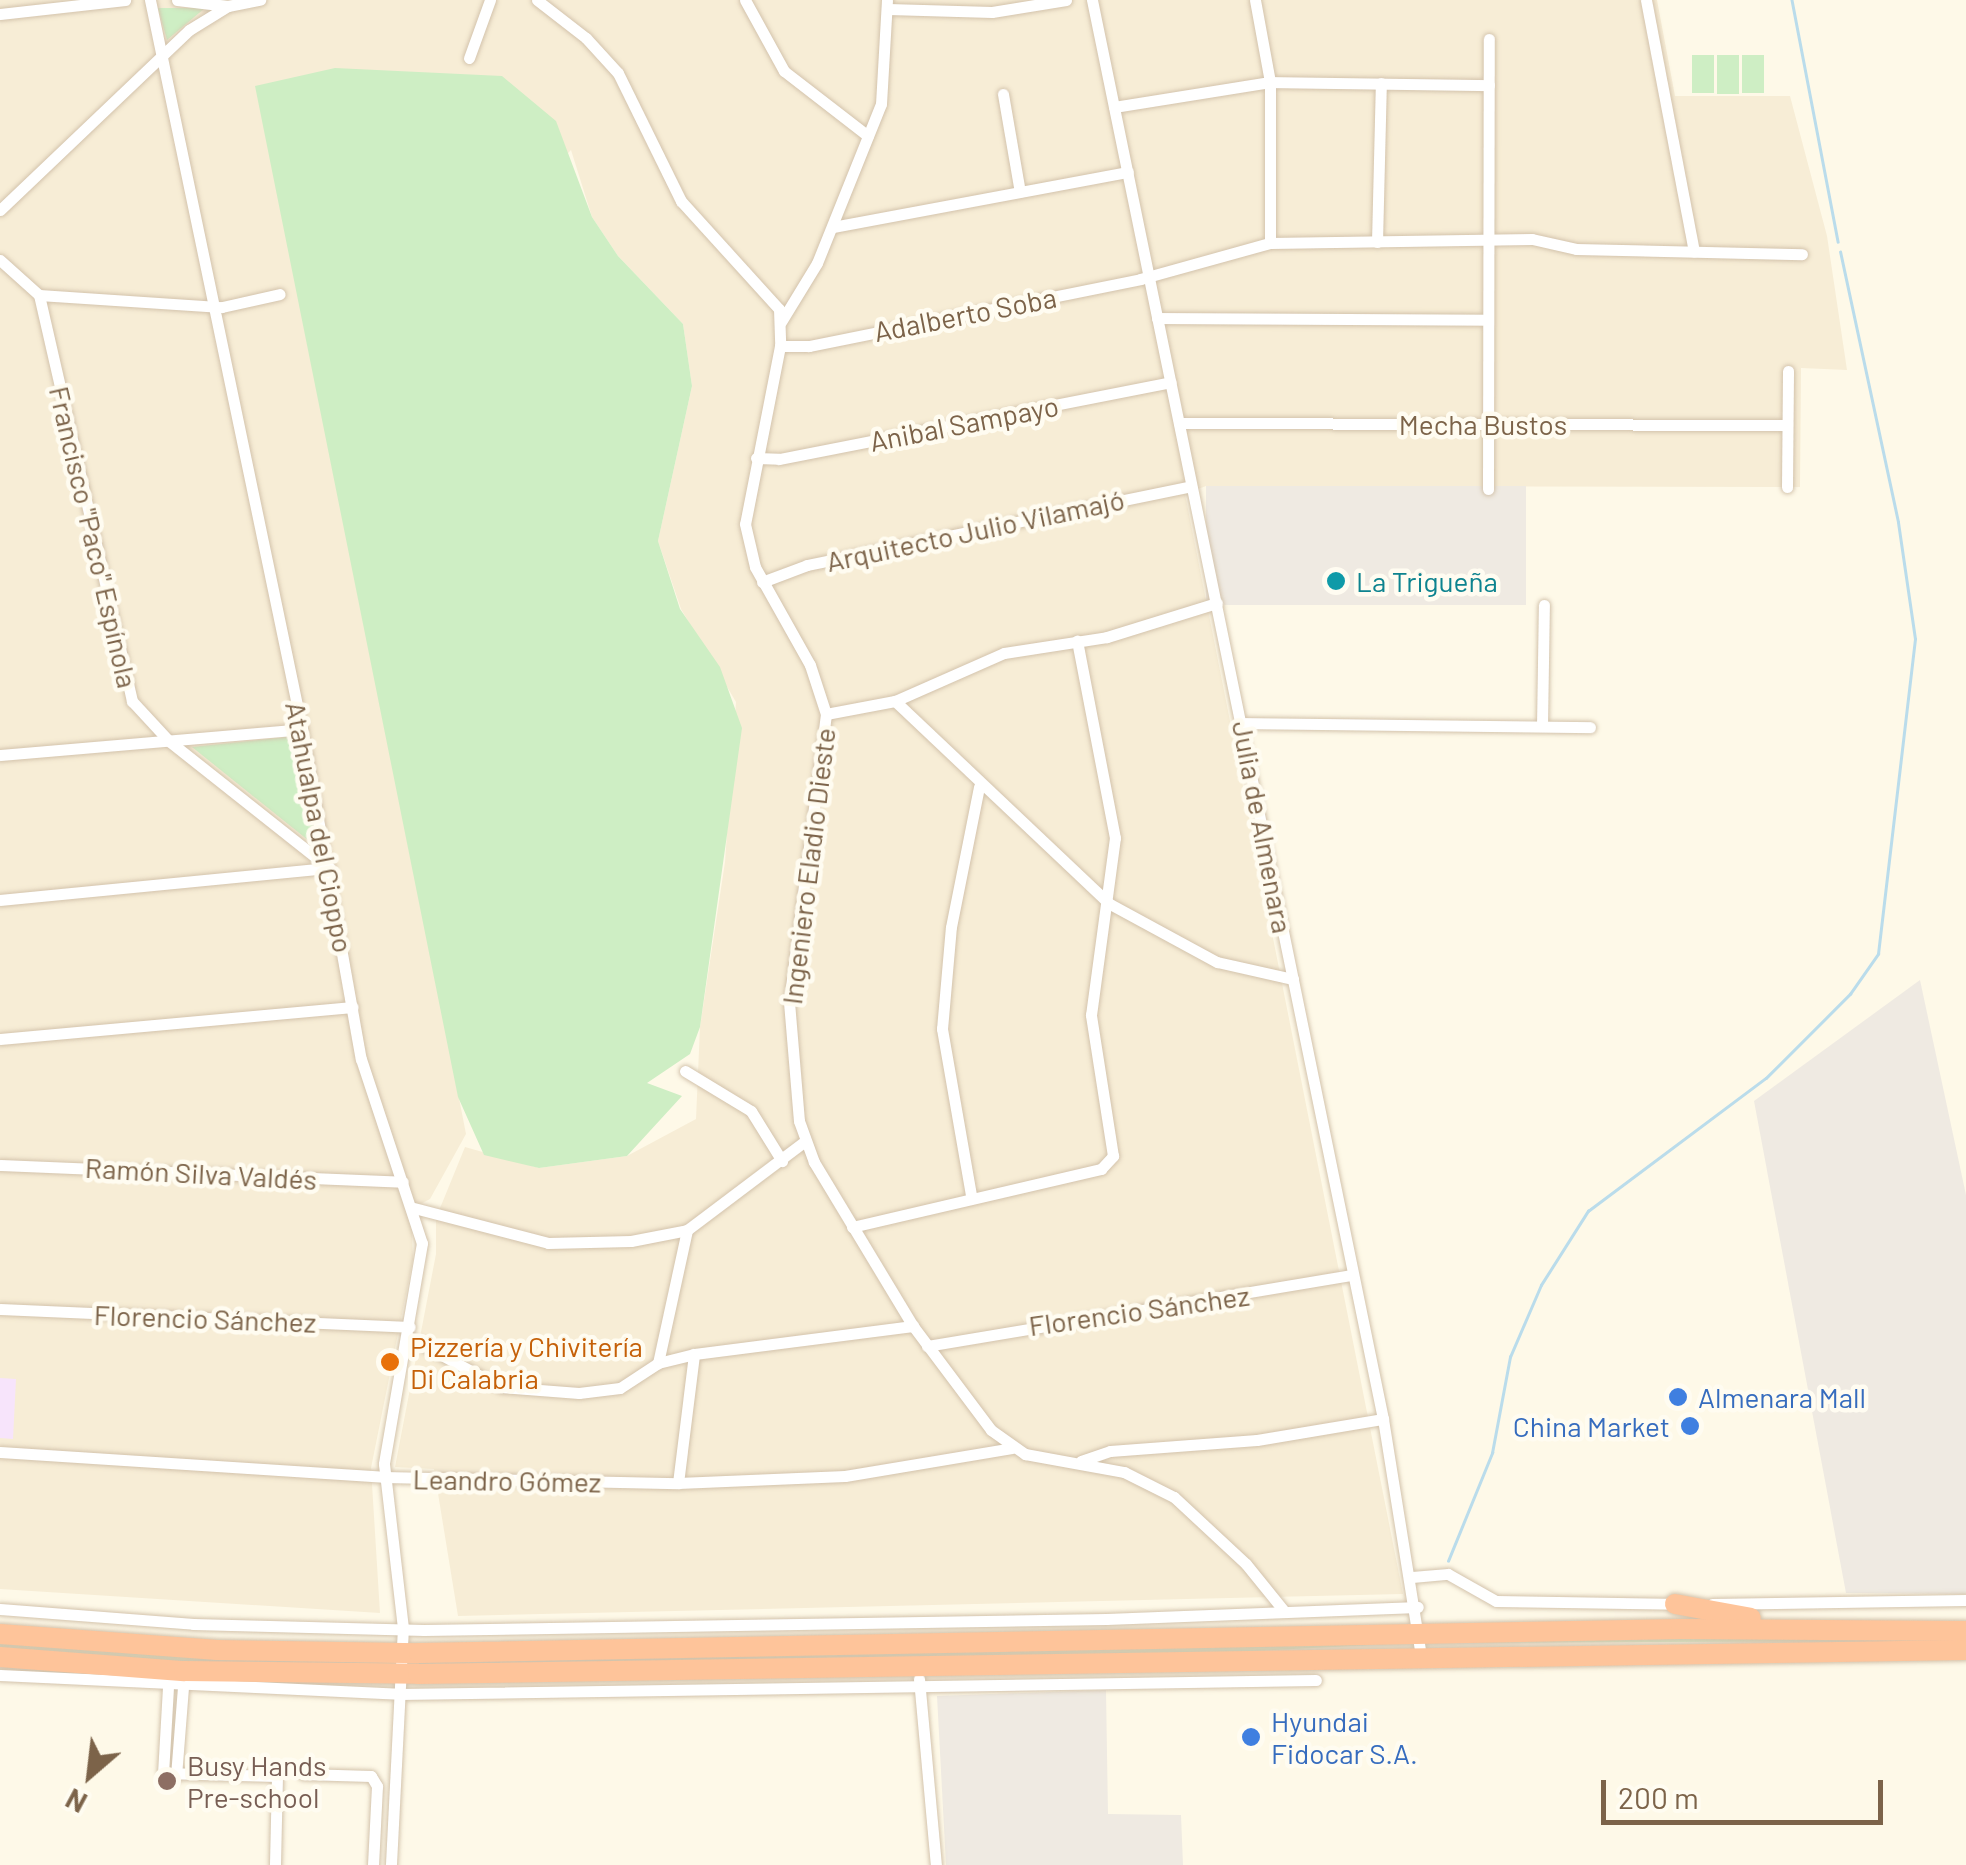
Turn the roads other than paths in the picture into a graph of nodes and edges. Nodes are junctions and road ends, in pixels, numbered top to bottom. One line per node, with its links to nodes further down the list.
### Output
1 (125, 0): 14 (street)
2 (150, 0): 16 (street, Atahualpa del Cioppo)
3 (176, 0): 13 (street)
4 (260, 0): 13 (street)
5 (490, 0): 17 (street)
6 (537, 0): 40 (street)
7 (745, 0): 23 (street)
8 (1066, 0): 12 (street)
9 (1092, 0): 22 (street, Julia de Almenara)
10 (1255, 0): 18 (street)
11 (1646, 0): 31 (street)
12 (888, 4): 23 (street)
13 (228, 6): 16 (street)
14 (0, 14)
15 (1489, 39): 20 (street)
16 (164, 52): 26 (street); 37 (street, Atahualpa del Cioppo)
17 (469, 58)
18 (1270, 82): 19 (street); 22 (street); 30 (street)
19 (1381, 83): 20 (street); 29 (street)
20 (1488, 85): 28 (street)
21 (1003, 94): 25 (street)
22 (1114, 107): 24 (street, Julia de Almenara)
23 (868, 136): 27 (street)
24 (1128, 172): 25 (street); 34 (street, Julia de Almenara)
25 (1020, 192): 27 (street)
26 (0, 210)
27 (833, 227): 40 (street)
28 (1488, 240): 29 (street, Adalberto Soba); 31 (street, Adalberto Soba); 39 (street)
29 (1378, 242): 30 (street, Adalberto Soba)
30 (1270, 243): 34 (street, Adalberto Soba)
31 (1694, 250): 32 (street, Adalberto Soba)
32 (1802, 254)
33 (0, 260): 36 (street)
34 (1148, 274): 38 (street, Julia de Almenara); 41 (street, Adalberto Soba)
35 (280, 294): 37 (street)
36 (39, 295): 37 (street); 61 (street, Francisco "Paco" Espínola)
37 (215, 305): 60 (street, Atahualpa del Cioppo)
38 (1157, 318): 39 (street); 43 (street, Julia de Almenara)
39 (1487, 320): 45 (street)
40 (781, 322): 41 (street, Ingeniero Eladio Dieste)
41 (780, 346): 47 (street, Ingeniero Eladio Dieste)
42 (1788, 371): 46 (street)
43 (1171, 382): 44 (street, Julia de Almenara); 47 (street, Anibal Sampayo)
44 (1179, 423): 45 (street, Mecha Bustos); 48 (street, Julia de Almenara)
45 (1485, 424): 46 (street, Mecha Bustos); 50 (street)
46 (1786, 425): 49 (street)
47 (756, 458): 51 (street, Ingeniero Eladio Dieste)
48 (1191, 486): 51 (street, Arquitecto Julio Vilamajó); 52 (street, Julia de Almenara)
49 (1786, 487)
50 (1488, 489)
51 (762, 582): 56 (street, Ingeniero Eladio Dieste)
52 (1217, 603): 54 (street); 57 (street, Julia de Almenara)
53 (1544, 605): 58 (street)
54 (1076, 641): 55 (street); 66 (street)
55 (894, 702): 56 (street); 63 (street)
56 (826, 714): 71 (street, Ingeniero Eladio Dieste)
57 (1242, 723): 58 (street); 67 (street, Julia de Almenara)
58 (1542, 726): 59 (street)
59 (1590, 727)
60 (302, 729): 61 (street); 64 (street, Atahualpa del Cioppo)
61 (169, 741): 62 (street); 64 (street, Francisco "Paco" Espínola)
62 (0, 755)
63 (980, 787): 66 (street); 75 (street)
64 (329, 868): 65 (street); 68 (street, Atahualpa del Cioppo)
65 (0, 900)
66 (1110, 904): 67 (street); 75 (street)
67 (1293, 979): 79 (street, Julia de Almenara)
68 (352, 1007): 69 (street); 74 (street, Atahualpa del Cioppo)
69 (0, 1039)
70 (685, 1071): 72 (street)
71 (806, 1142): 72 (street); 77 (street, Ingeniero Eladio Dieste)
72 (782, 1161): 78 (street)
73 (0, 1164): 74 (street, Ramón Silva Valdés)
74 (403, 1182): 76 (street, Atahualpa del Cioppo)
75 (971, 1195): 77 (street)
76 (414, 1208): 78 (street); 82 (street, Atahualpa del Cioppo)
77 (852, 1227): 81 (street, Ingeniero Eladio Dieste)
78 (687, 1230): 85 (street)
79 (1351, 1276): 83 (street, Florencio Sánchez); 86 (street, Julia de Almenara)
80 (0, 1308): 82 (street, Florencio Sánchez)
81 (913, 1326): 83 (street, Ingeniero Eladio Dieste); 84 (street, Florencio Sánchez)
82 (409, 1332): 85 (street, Florencio Sánchez); 90 (street, Atahualpa del Cioppo)
83 (928, 1346): 87 (street, Ingeniero Eladio Dieste)
84 (694, 1354): 85 (street, Florencio Sánchez); 91 (street)
85 (658, 1364)
86 (1383, 1420): 89 (street); 92 (street, Julia de Almenara)
87 (1012, 1448): 89 (street); 91 (street, Leandro Gómez)
88 (0, 1452): 90 (street, Leandro Gómez)
89 (1079, 1461): 97 (street)
90 (383, 1477): 91 (street, Leandro Gómez); 98 (street, Atahualpa del Cioppo)
91 (678, 1483)
92 (1412, 1577): 94 (street); 95 (street, Julia de Almenara)
93 (1966, 1600): 94 (street)
94 (1675, 1604): 99 (highway)
95 (1418, 1606): 97 (street); 102 (street, Julia de Almenara)
96 (0, 1608): 98 (street)
97 (1284, 1611): 98 (street)
98 (403, 1627): 104 (street, Atahualpa del Cioppo)
99 (1852, 1629): 100 (highway); 102 (highway)
100 (1966, 1631)
101 (0, 1634): 104 (highway)
102 (1420, 1634): 104 (highway); 105 (street, Julia de Almenara)
103 (1966, 1650): 105 (highway)
104 (402, 1652): 110 (street, Atahualpa del Cioppo)
105 (1421, 1656): 108 (highway)
106 (0, 1657): 110 (highway)
107 (0, 1676): 111 (street)
108 (919, 1676): 109 (street); 110 (highway); 118 (street)
109 (1316, 1680)
110 (400, 1684): 112 (street); 117 (street, Atahualpa del Cioppo)
111 (168, 1687): 112 (street); 114 (street)
112 (183, 1688): 114 (street)
113 (303, 1774): 116 (street)
114 (176, 1776): 115 (street)
115 (275, 1865)
116 (374, 1865)
117 (392, 1865)
118 (936, 1865)

